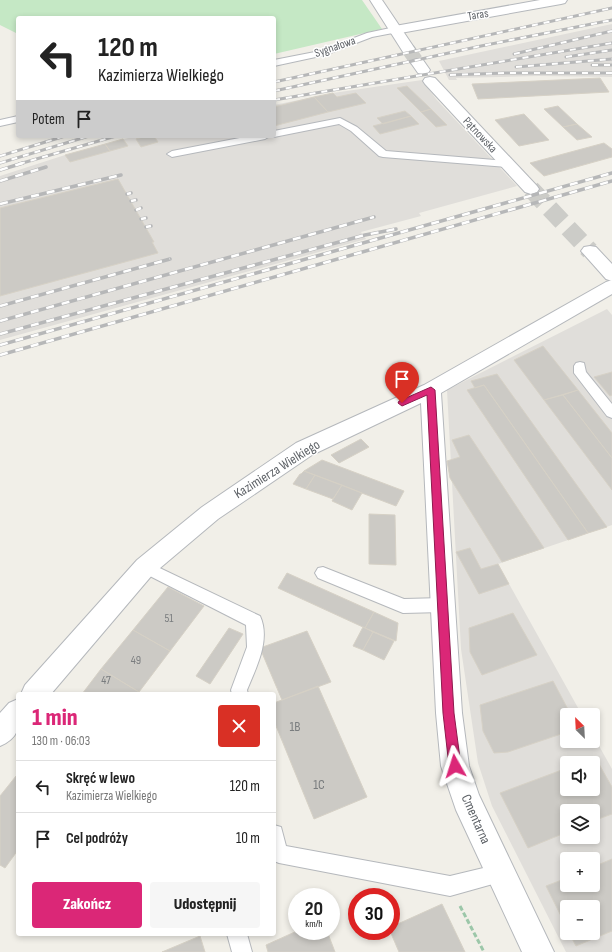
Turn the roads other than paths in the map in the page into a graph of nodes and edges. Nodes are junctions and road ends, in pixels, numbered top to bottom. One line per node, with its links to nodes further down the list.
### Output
1 (376, 0): 3 (street)
2 (561, 0): 3 (street, Taras)
3 (395, 30): 4 (street); 5 (lane, Sygnałowa)
4 (408, 50)
5 (276, 64)
6 (423, 71): 12 (street, Pątnowska)
7 (16, 119): 8 (lane)
8 (0, 123)
9 (276, 134): 12 (lane)
10 (255, 138): 11 (lane)
11 (172, 154)
12 (506, 164): 13 (street, Pątnowska)
13 (531, 189)
14 (590, 251): 15 (street)
15 (612, 275)
16 (612, 286): 18 (street, Kazimierza Wielkiego)
17 (580, 366): 19 (lane)
18 (431, 390): 20 (street, Kazimierza Wielkiego); 22 (street, Cmentarna)
19 (612, 413)
20 (145, 567): 23 (street, Kazimierza Wielkiego); 24 (lane)
21 (323, 573): 22 (lane)
22 (443, 605): 28 (street, Cmentarna)
23 (36, 692)
24 (240, 692)
25 (16, 714): 26 (street)
26 (0, 733)
27 (276, 855): 28 (lane)
28 (500, 873): 31 (street, Cmentarna)
29 (238, 936): 30 (lane)
30 (242, 952)
31 (538, 952)

